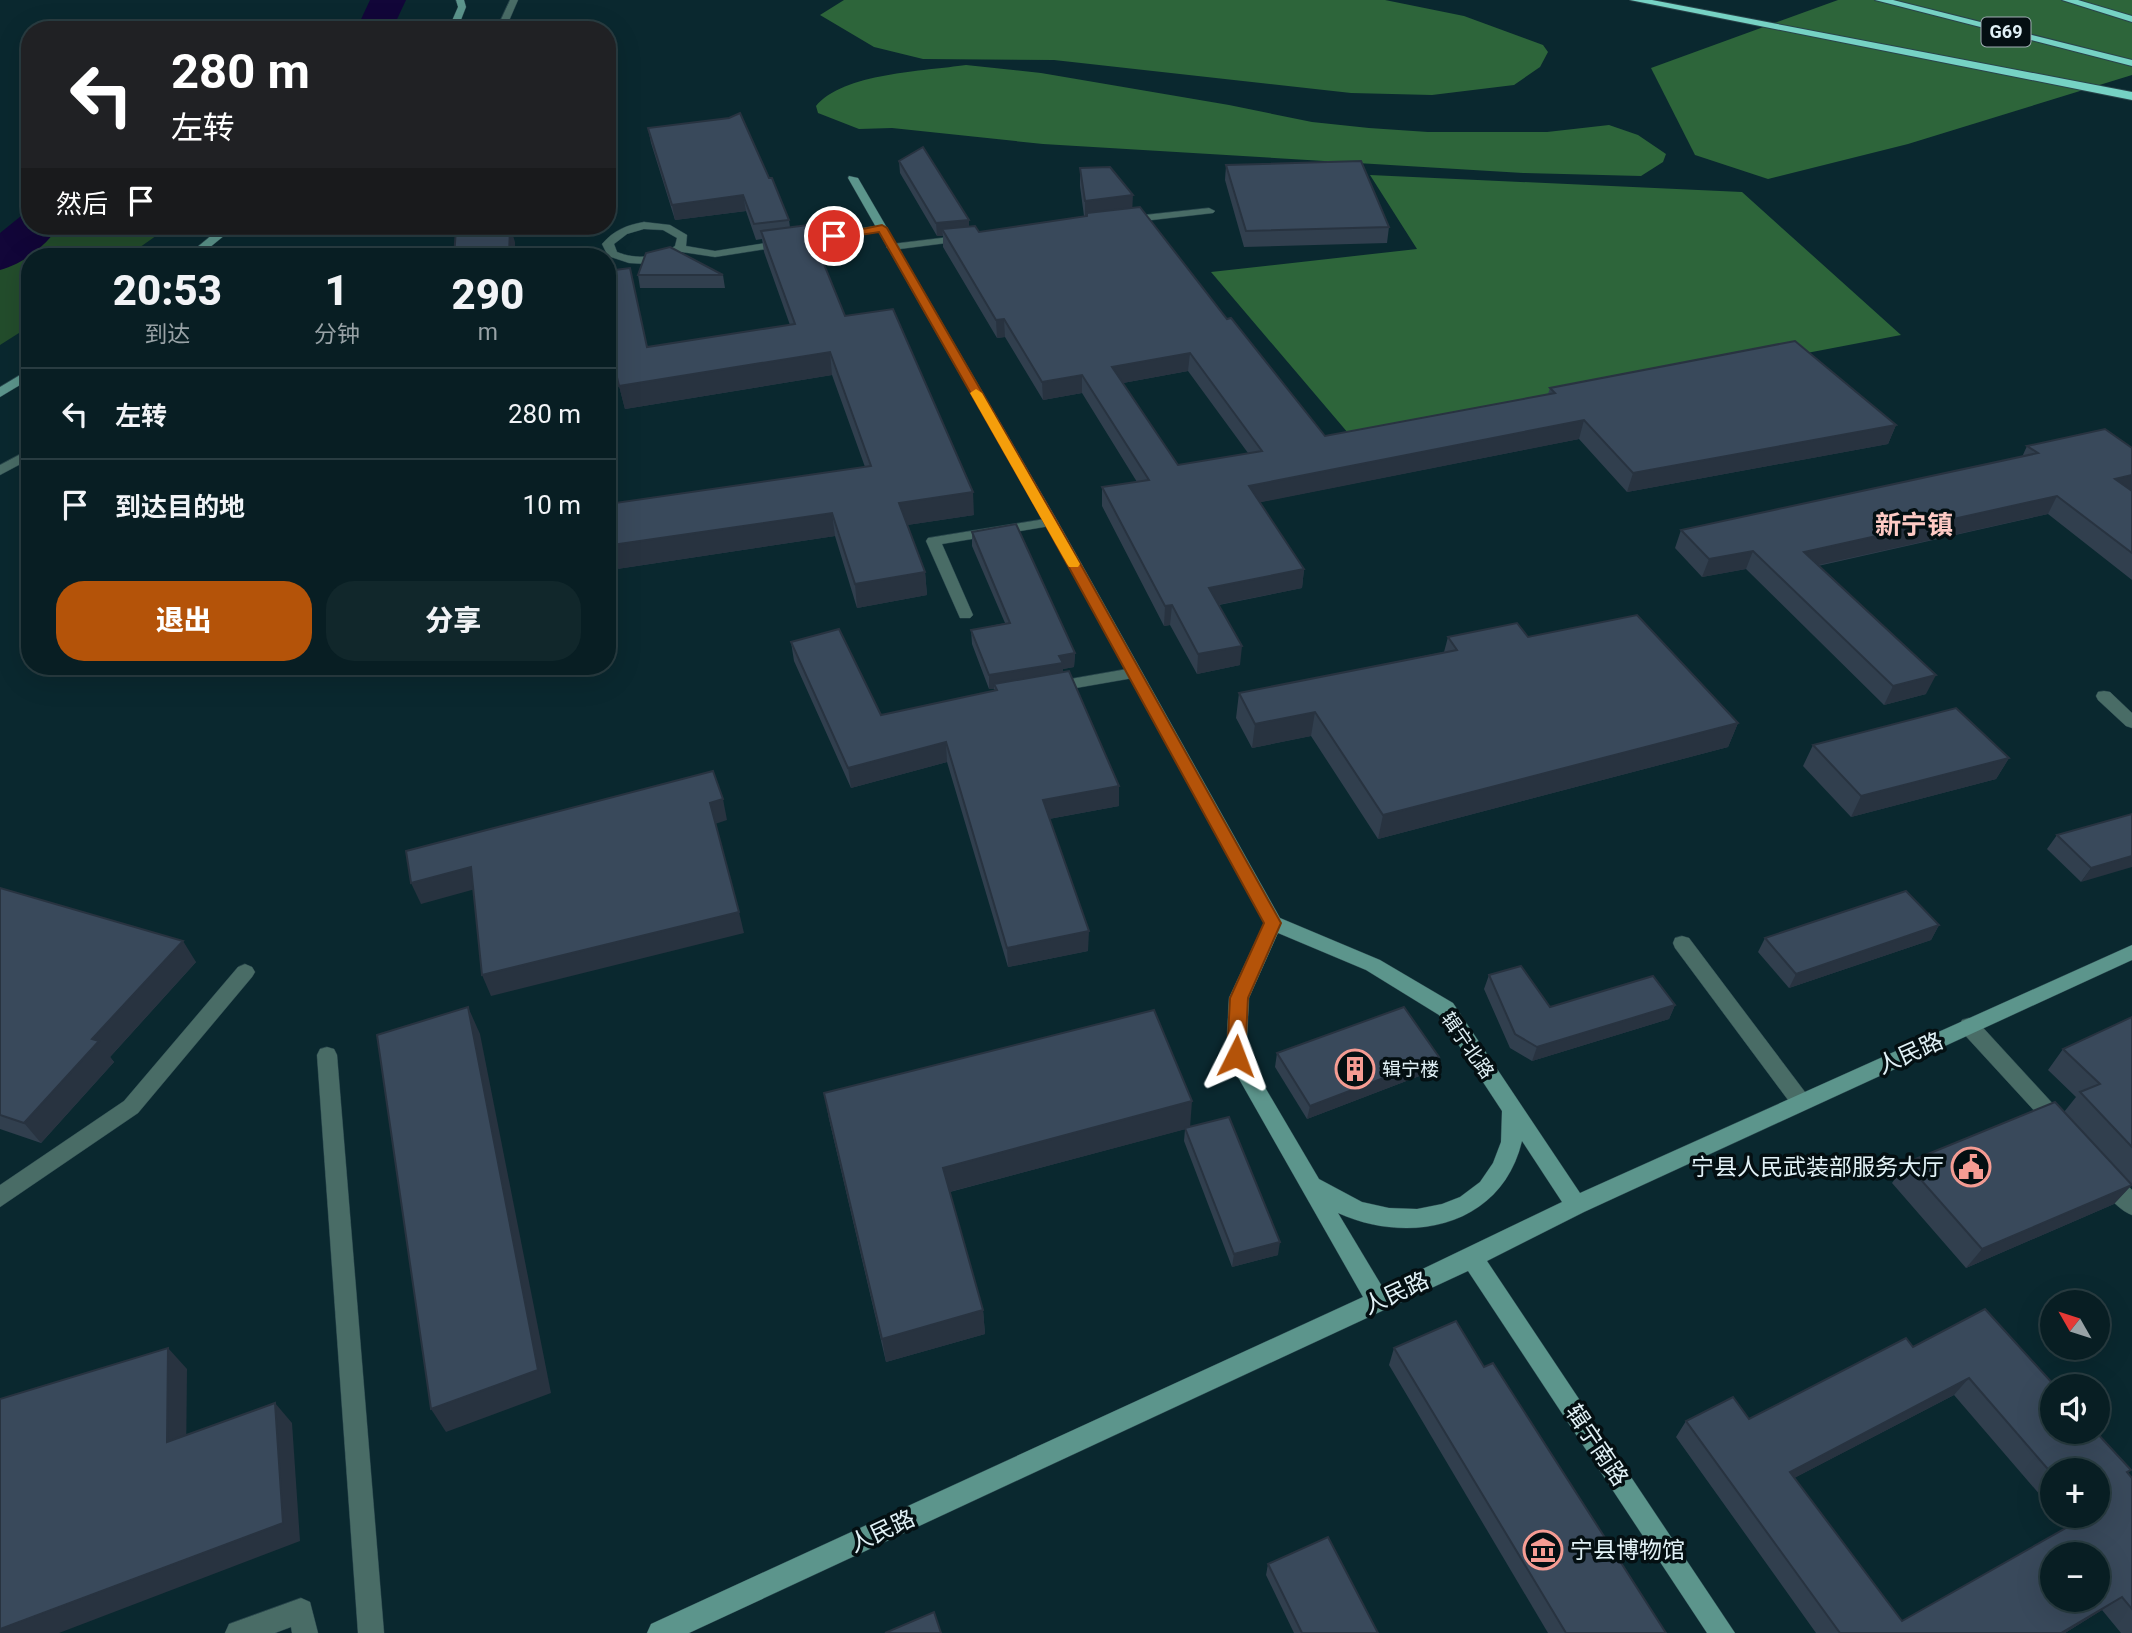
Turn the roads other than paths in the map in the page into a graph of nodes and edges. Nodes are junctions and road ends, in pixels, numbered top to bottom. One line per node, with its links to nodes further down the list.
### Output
1 (460, 0): 8 (street)
2 (514, 0): 9 (street)
3 (1880, 0): 11 (highway, G69)
4 (1927, 0): 10 (highway, G69)
5 (2067, 0): 7 (highway)
6 (1640, 1): 12 (highway)
7 (2132, 19)
8 (456, 21)
9 (504, 21)
10 (2132, 51)
11 (2132, 63)
12 (2128, 95)
13 (853, 178): 16 (street)
14 (1209, 211): 15 (street)
15 (1117, 221)
16 (882, 228): 19 (street); 22 (street)
17 (219, 235): 20 (street)
18 (985, 236): 19 (street)
19 (892, 247): 28 (street)
20 (202, 248)
21 (610, 248): 22 (street)
22 (680, 248): 23 (street)
23 (616, 255)
24 (21, 379): 25 (street)
25 (0, 393)
26 (21, 458): 27 (street)
27 (0, 471)
28 (1051, 522): 29 (street); 30 (street)
29 (965, 615)
30 (1133, 673): 31 (street); 34 (street)
31 (1039, 689)
32 (2105, 696): 33 (street)
33 (2132, 722)
34 (1273, 923): 41 (street, 辑宁北路); 44 (street)
35 (1682, 943): 40 (street)
36 (2132, 952): 38 (street, 人民路)
37 (245, 972): 45 (street)
38 (1969, 1026): 40 (street, 人民路); 42 (street)
39 (327, 1055): 52 (street)
40 (1801, 1102): 46 (street, 人民路)
41 (1512, 1109): 44 (street); 46 (street, 辑宁北路)
42 (2069, 1135)
43 (2096, 1165): 47 (street)
44 (1311, 1185): 49 (street)
45 (0, 1197)
46 (1576, 1205): 48 (street, 人民路)
47 (2132, 1205)
48 (1472, 1258): 49 (street, 人民路); 54 (street, 辑宁南路)
49 (1378, 1301): 53 (street, 人民路)
50 (238, 1633): 51 (street)
51 (305, 1633)
52 (371, 1633)
53 (660, 1633)
54 (1722, 1633)

